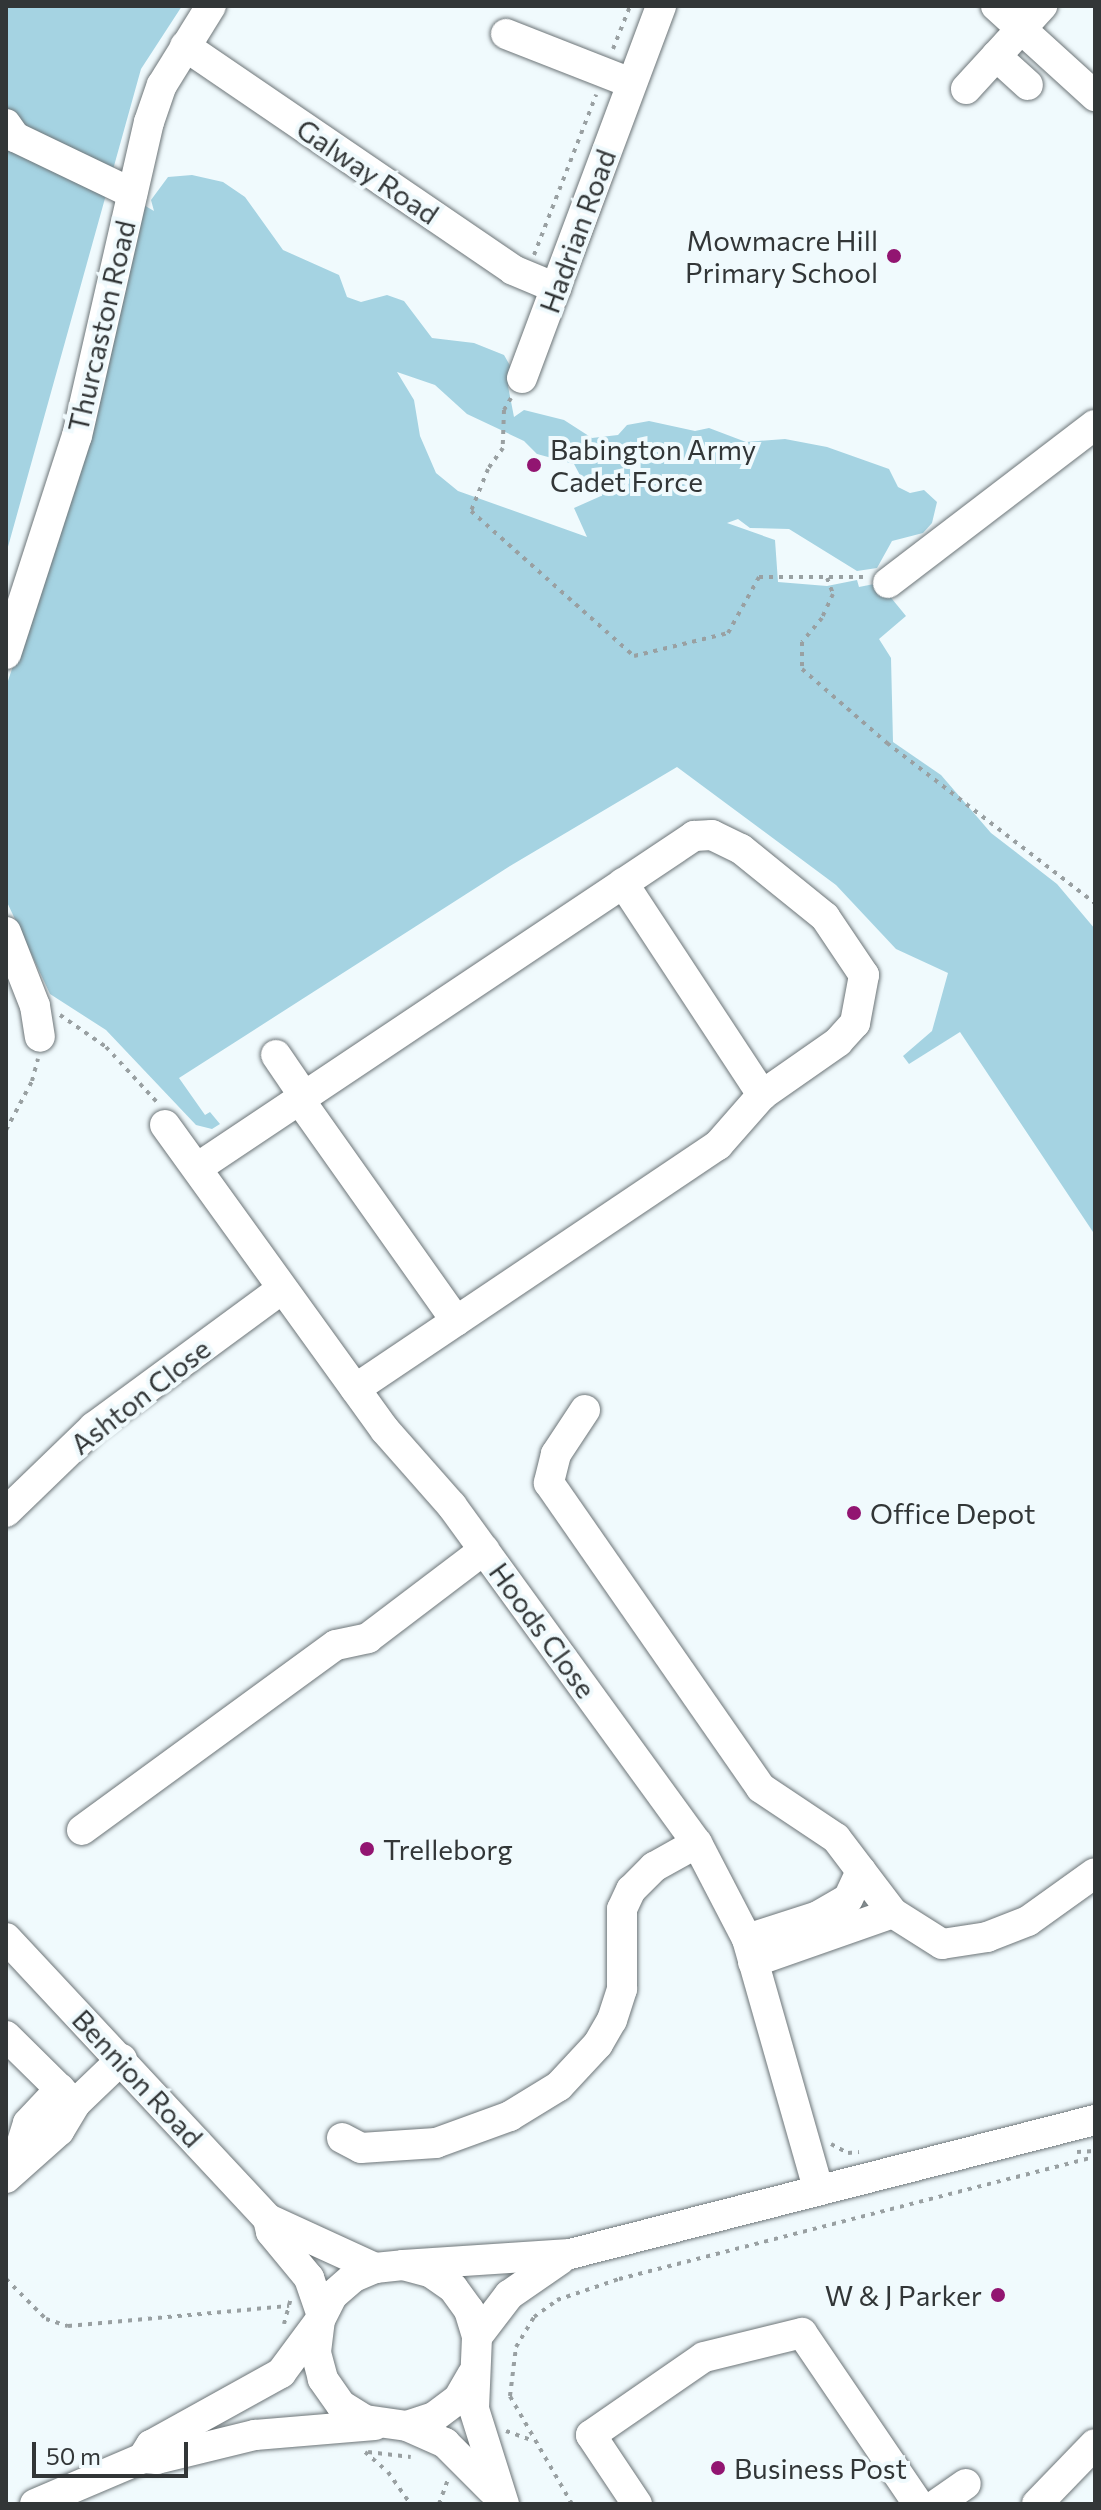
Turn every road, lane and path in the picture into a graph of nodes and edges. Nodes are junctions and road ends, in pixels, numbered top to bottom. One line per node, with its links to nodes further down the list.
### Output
1 (211, 6): 8 (street, Thurcaston Road)
2 (630, 6): 10 (path)
3 (661, 6): 10 (street, Hadrian Road)
4 (996, 6): 6 (street)
5 (1042, 6): 6 (street)
6 (1021, 29): 9 (street); 13 (street)
7 (506, 34): 10 (street)
8 (185, 46): 15 (street, Thurcaston Road); 16 (street, Galway Road)
9 (996, 56): 11 (street); 12 (street)
10 (618, 78): 16 (path); 17 (street, Hadrian Road)
11 (1028, 85)
12 (966, 89)
13 (1095, 96)
14 (6, 124): 15 (street)
15 (132, 193): 22 (street, Thurcaston Road)
16 (526, 275): 17 (street, Galway Road)
17 (556, 288): 18 (street, Hadrian Road)
18 (522, 378): 20 (path)
19 (1095, 425): 21 (street)
20 (827, 578): 21 (path); 24 (path)
21 (888, 583)
22 (6, 654)
23 (623, 883): 29 (street); 29 (street); 30 (street)
24 (1095, 903)
25 (6, 932): 26 (street)
26 (35, 1006): 27 (street); 31 (path)
27 (40, 1037): 32 (path)
28 (276, 1055): 30 (street)
29 (762, 1095): 35 (street)
30 (302, 1098): 33 (street); 35 (street)
31 (165, 1125): 33 (street, Hoods Close)
32 (6, 1130)
33 (197, 1168): 34 (street, Hoods Close)
34 (282, 1289): 36 (street, Hoods Close); 38 (street, Ashton Close)
35 (456, 1321): 36 (street)
36 (355, 1389): 39 (street, Hoods Close)
37 (585, 1410): 42 (street)
38 (6, 1512)
39 (484, 1550): 40 (street); 41 (street, Hoods Close)
40 (82, 1830)
41 (697, 1843): 46 (street, Hoods Close); 51 (street)
42 (861, 1871): 44 (street); 46 (street)
43 (1095, 1873): 44 (street)
44 (893, 1913): 46 (street)
45 (6, 1938): 48 (street, Bennion Road)
46 (747, 1942): 58 (street, Hoods Close)
47 (6, 2036): 49 (street)
48 (122, 2059): 49 (street); 60 (street, Bennion Road)
49 (68, 2097): 56 (street)
50 (1095, 2120): 58 (street)
51 (342, 2138)
52 (825, 2141): 53 (path)
53 (862, 2152)
54 (1067, 2153): 55 (path)
55 (1095, 2154): 59 (path)
56 (9, 2174)
57 (933, 2183): 59 (path)
58 (818, 2189): 61 (street)
59 (938, 2199): 70 (path)
60 (268, 2219): 62 (street, Bennion Road); 65 (street, Bennion Road)
61 (570, 2254): 62 (street); 66 (street)
62 (389, 2266): 65 (street); 66 (street)
63 (6, 2279): 64 (path)
64 (289, 2306)
65 (321, 2318): 69 (street); 73 (street)
66 (477, 2337): 67 (street)
67 (472, 2375): 69 (street); 78 (street)
68 (492, 2427): 70 (path)
69 (385, 2434): 72 (path); 73 (street); 74 (path); 77 (path); 78 (street)
70 (531, 2440): 79 (path)
71 (1095, 2444): 83 (street)
72 (355, 2453)
73 (143, 2458): 76 (street)
74 (425, 2461)
75 (966, 2484): 82 (street)
76 (35, 2504)
77 (410, 2504)
78 (504, 2504)
79 (572, 2504)
80 (637, 2504): 81 (street)
81 (918, 2504)
82 (937, 2504)
83 (1037, 2504)

